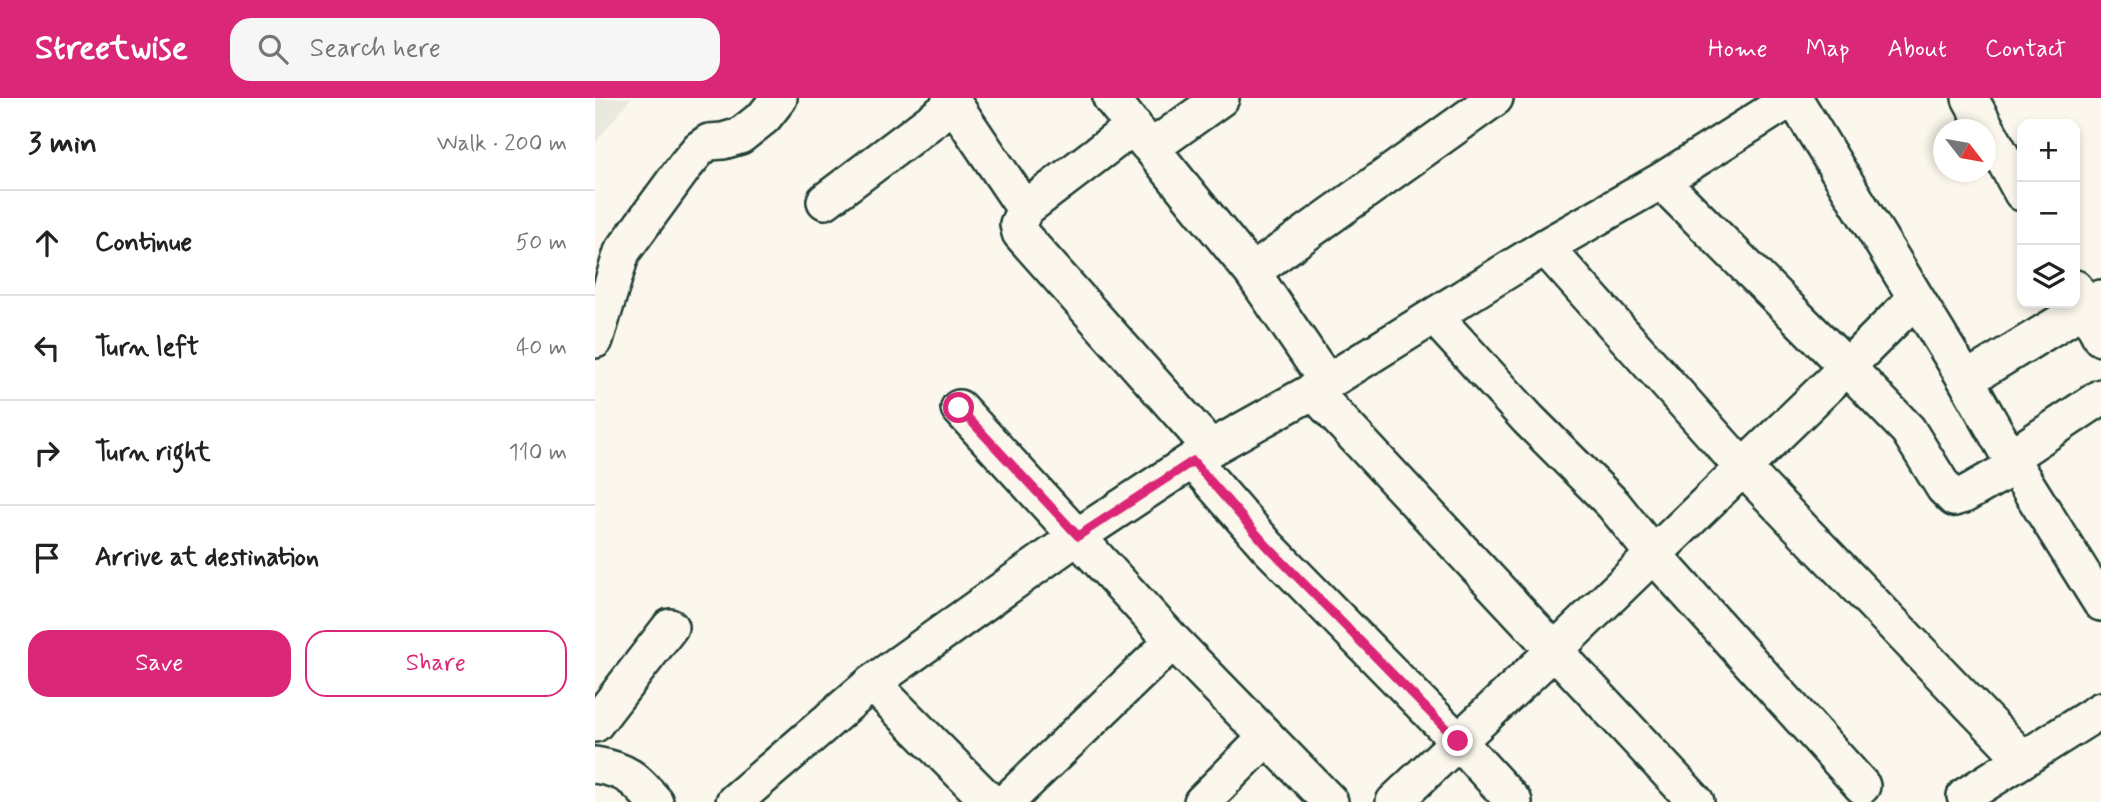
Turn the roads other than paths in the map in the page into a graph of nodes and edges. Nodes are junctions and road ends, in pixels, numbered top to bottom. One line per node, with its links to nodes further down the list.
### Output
1 (779, 98): 18 (street)
2 (1111, 98): 8 (street)
3 (1221, 98): 8 (street)
4 (1970, 98): 10 (street)
5 (1786, 100): 9 (street); 15 (street)
6 (952, 101): 11 (street); 12 (street)
7 (1484, 101): 14 (street)
8 (1142, 137): 12 (street); 14 (street)
9 (1661, 181): 13 (street); 19 (street)
10 (2017, 184)
11 (825, 201)
12 (1025, 209): 24 (street)
13 (1545, 247): 17 (street); 26 (street)
14 (1252, 272): 21 (street)
15 (1916, 299): 19 (street); 20 (street)
16 (2091, 308): 20 (street)
17 (1434, 316): 21 (street); 28 (street)
18 (595, 340)
19 (1847, 367): 25 (street); 26 (street)
20 (1966, 380): 25 (street)
21 (1320, 387): 24 (street); 32 (street)
22 (2101, 397): 25 (street)
23 (959, 408): 27 (street)
24 (1202, 455): 27 (street); 37 (street)
25 (2013, 462): 29 (street)
26 (1744, 469): 28 (street); 38 (street)
27 (1078, 536): 31 (street); 33 (street)
28 (1654, 555): 32 (street); 40 (street)
29 (2101, 603)
30 (670, 627): 35 (street)
31 (1173, 642): 36 (street); 45 (street)
32 (1555, 650): 37 (street); 50 (street)
33 (872, 683): 43 (street); 44 (street)
34 (2101, 710): 38 (street)
35 (595, 724)
36 (1267, 737): 46 (street); 47 (street)
37 (1458, 741): 48 (street); 49 (street)
38 (2023, 759): 41 (street)
39 (595, 765): 42 (street)
40 (1862, 786)
41 (1965, 796)
42 (655, 802)
43 (734, 802)
44 (990, 802)
45 (1006, 802)
46 (1202, 802)
47 (1330, 802)
48 (1394, 802)
49 (1514, 802)
50 (1696, 802)

